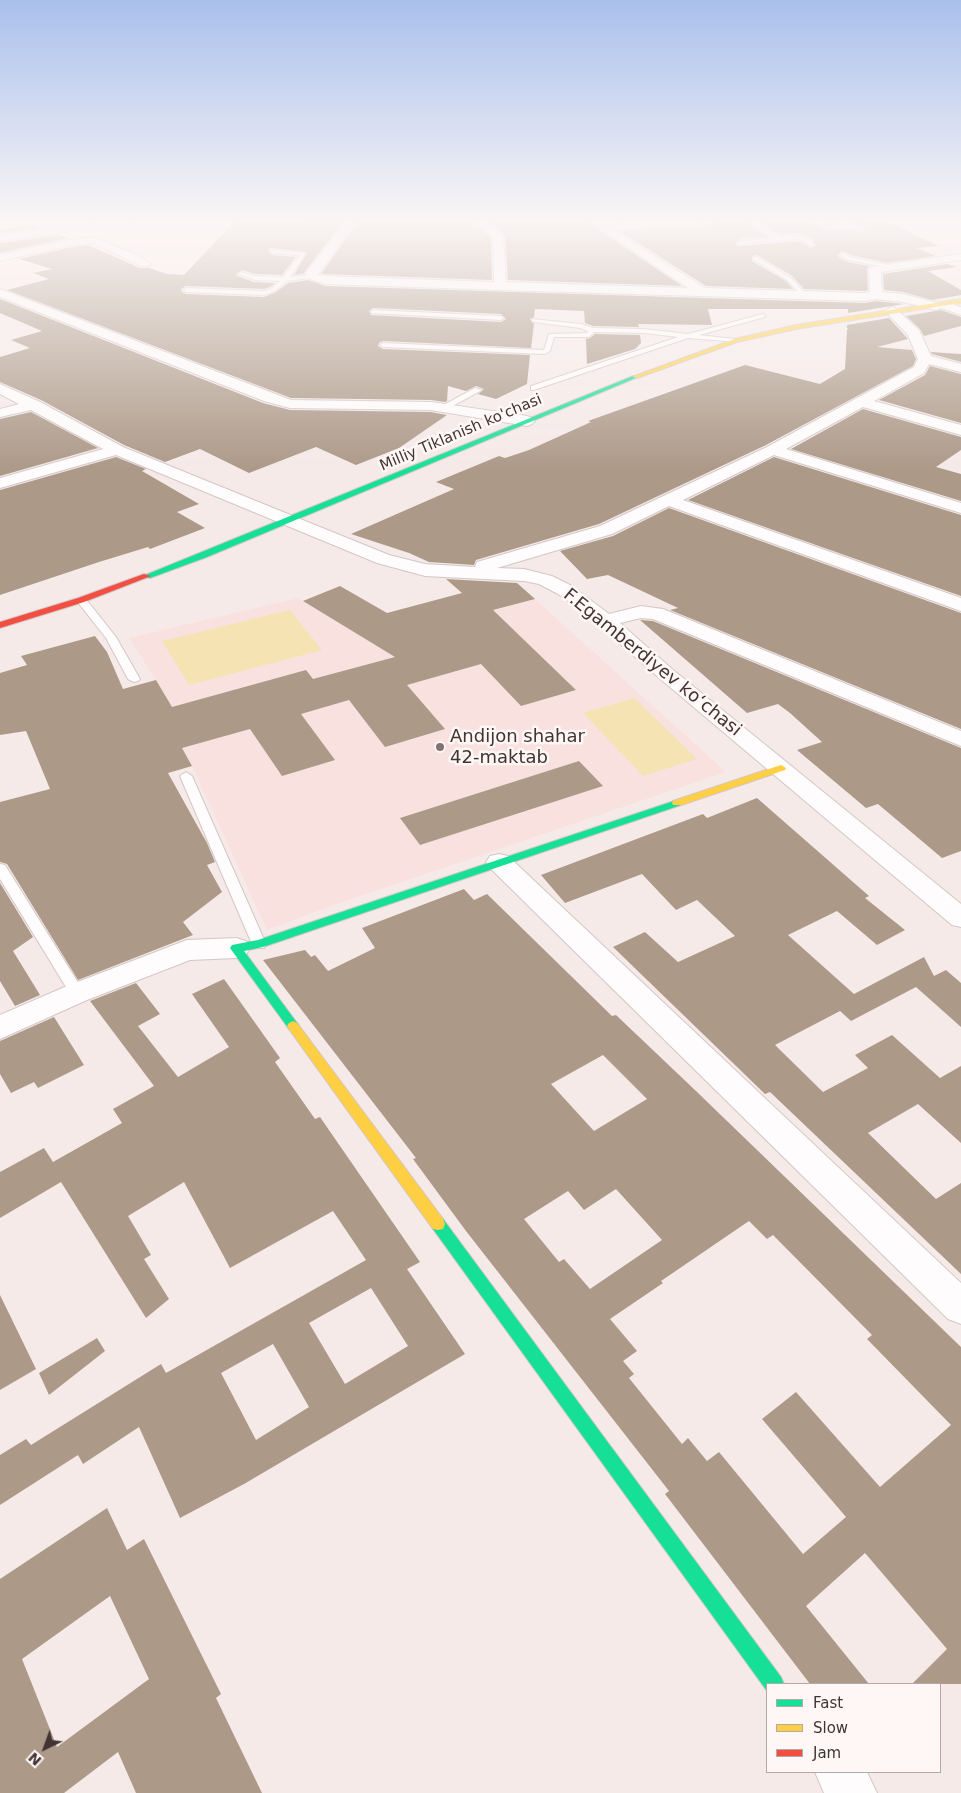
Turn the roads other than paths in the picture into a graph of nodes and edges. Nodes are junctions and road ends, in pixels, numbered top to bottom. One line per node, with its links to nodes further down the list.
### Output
1 (25, 303): 22 (street)
2 (928, 303): 4 (street)
3 (961, 303): 4 (main road, Milliy Tiklanish ko'chasi)
4 (940, 305): 5 (street); 7 (main road, Milliy Tiklanish ko'chasi)
5 (961, 311)
6 (373, 312): 9 (lane)
7 (891, 312): 13 (main road, Milliy Tiklanish ko'chasi); 15 (street)
8 (763, 316): 12 (lane)
9 (500, 318)
10 (534, 320): 11 (lane)
11 (592, 330): 12 (lane); 14 (lane)
12 (687, 336): 13 (lane); 18 (lane)
13 (735, 341): 24 (main road, Milliy Tiklanish ko'chasi)
14 (383, 345)
15 (925, 359): 16 (street); 20 (street)
16 (961, 368)
17 (0, 388): 21 (street, F.Egamberdiyev kо‘chasi)
18 (534, 388)
19 (478, 390): 22 (lane)
20 (862, 402): 25 (street); 27 (street)
21 (34, 405): 23 (street); 26 (street, F.Egamberdiyev kо‘chasi)
22 (444, 407): 24 (street)
23 (0, 413)
24 (527, 421): 31 (main road, Milliy Tiklanish ko'chasi)
25 (961, 430)
26 (117, 450): 28 (street); 31 (street, F.Egamberdiyev kо‘chasi)
27 (773, 450): 29 (street); 30 (street)
28 (0, 483)
29 (670, 501): 32 (street); 34 (street)
30 (961, 508)
31 (289, 521): 32 (street, F.Egamberdiyev kо‘chasi); 33 (main road, Milliy Tiklanish ko'chasi)
32 (461, 572): 35 (street, F.Egamberdiyev kо‘chasi)
33 (82, 600): 36 (main road, Milliy Tiklanish ko'chasi); 37 (lane)
34 (961, 605)
35 (606, 621): 38 (street); 39 (street, F.Egamberdiyev kо‘chasi)
36 (0, 625)
37 (134, 679)
38 (961, 739)
39 (781, 768): 41 (main road); 43 (street, F.Egamberdiyev kо‘chasi)
40 (186, 776): 44 (lane)
41 (499, 862): 44 (main road); 47 (street)
42 (0, 868): 45 (lane)
43 (957, 906)
44 (248, 946): 45 (street); 48 (main road)
45 (77, 993): 46 (street)
46 (0, 1028)
47 (961, 1307)
48 (773, 1683)
49 (839, 1773): 50 (street)
50 (853, 1793)

